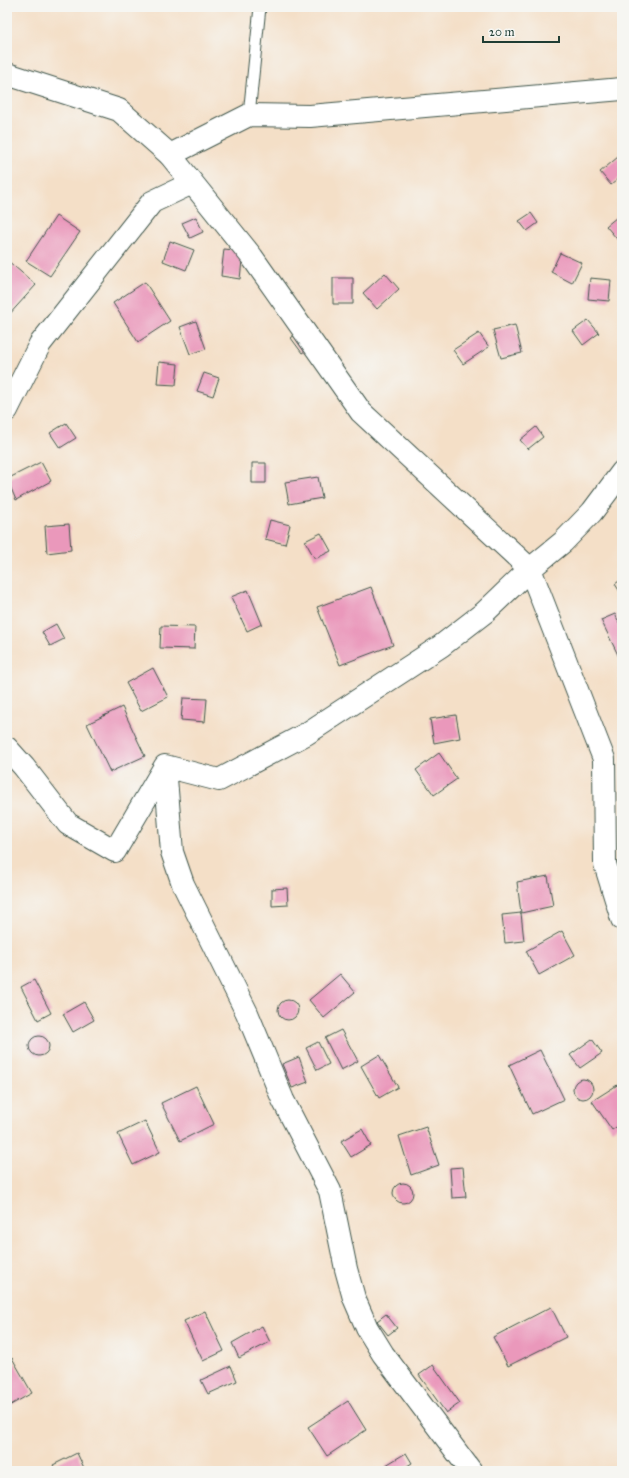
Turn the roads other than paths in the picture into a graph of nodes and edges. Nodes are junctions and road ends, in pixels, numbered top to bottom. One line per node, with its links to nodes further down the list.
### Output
1 (260, 7): 4 (lane)
2 (7, 74): 5 (street)
3 (622, 89): 4 (street)
4 (249, 115): 5 (street)
5 (170, 155): 6 (street)
6 (192, 183): 7 (street); 9 (street)
7 (7, 410)
8 (622, 472): 9 (street)
9 (530, 569): 11 (street); 12 (street)
10 (7, 748): 11 (street)
11 (165, 766): 13 (street)
12 (622, 919)
13 (471, 1471)

